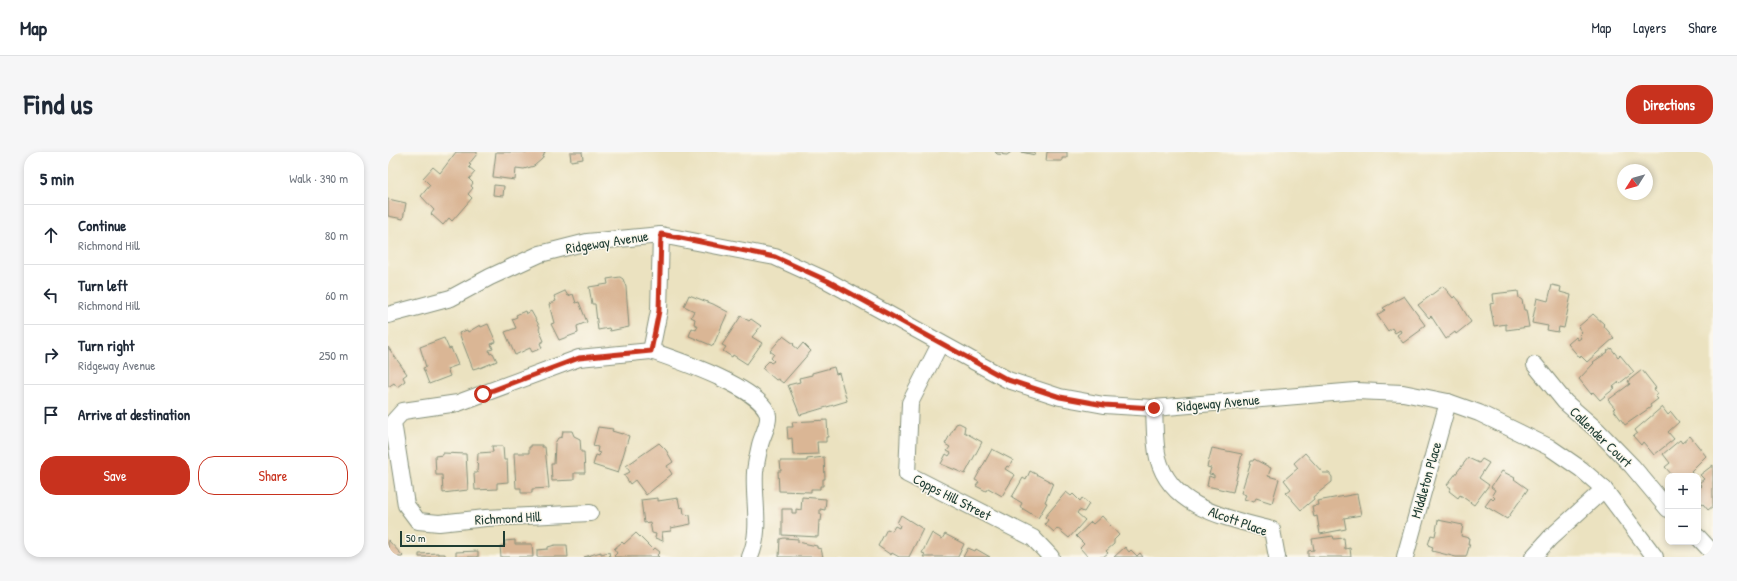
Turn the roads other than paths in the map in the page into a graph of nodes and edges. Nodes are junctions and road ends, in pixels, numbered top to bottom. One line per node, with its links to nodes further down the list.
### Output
1 (661, 234): 2 (street, Ridgeway Avenue); 3 (street, Ridgeway Avenue); 4 (street)
2 (388, 314)
3 (940, 344): 7 (street, Ridgeway Avenue); 14 (street, Copps Hill Street)
4 (651, 351): 10 (street, Richmond Hill); 13 (street, Richmond Hill)
5 (1535, 365): 9 (street, Callender Court)
6 (1448, 402): 7 (street, Ridgeway Avenue); 8 (street, Ridgeway Avenue); 16 (street, Middleton Place)
7 (1154, 408): 15 (street, Alcott Place)
8 (1604, 489): 17 (street); 18 (street, Ridgeway Avenue)
9 (1665, 505)
10 (590, 513)
11 (1701, 540): 12 (street)
12 (1713, 553)
13 (750, 557)
14 (1051, 557)
15 (1276, 557)
16 (1405, 557)
17 (1533, 557)
18 (1655, 557)

